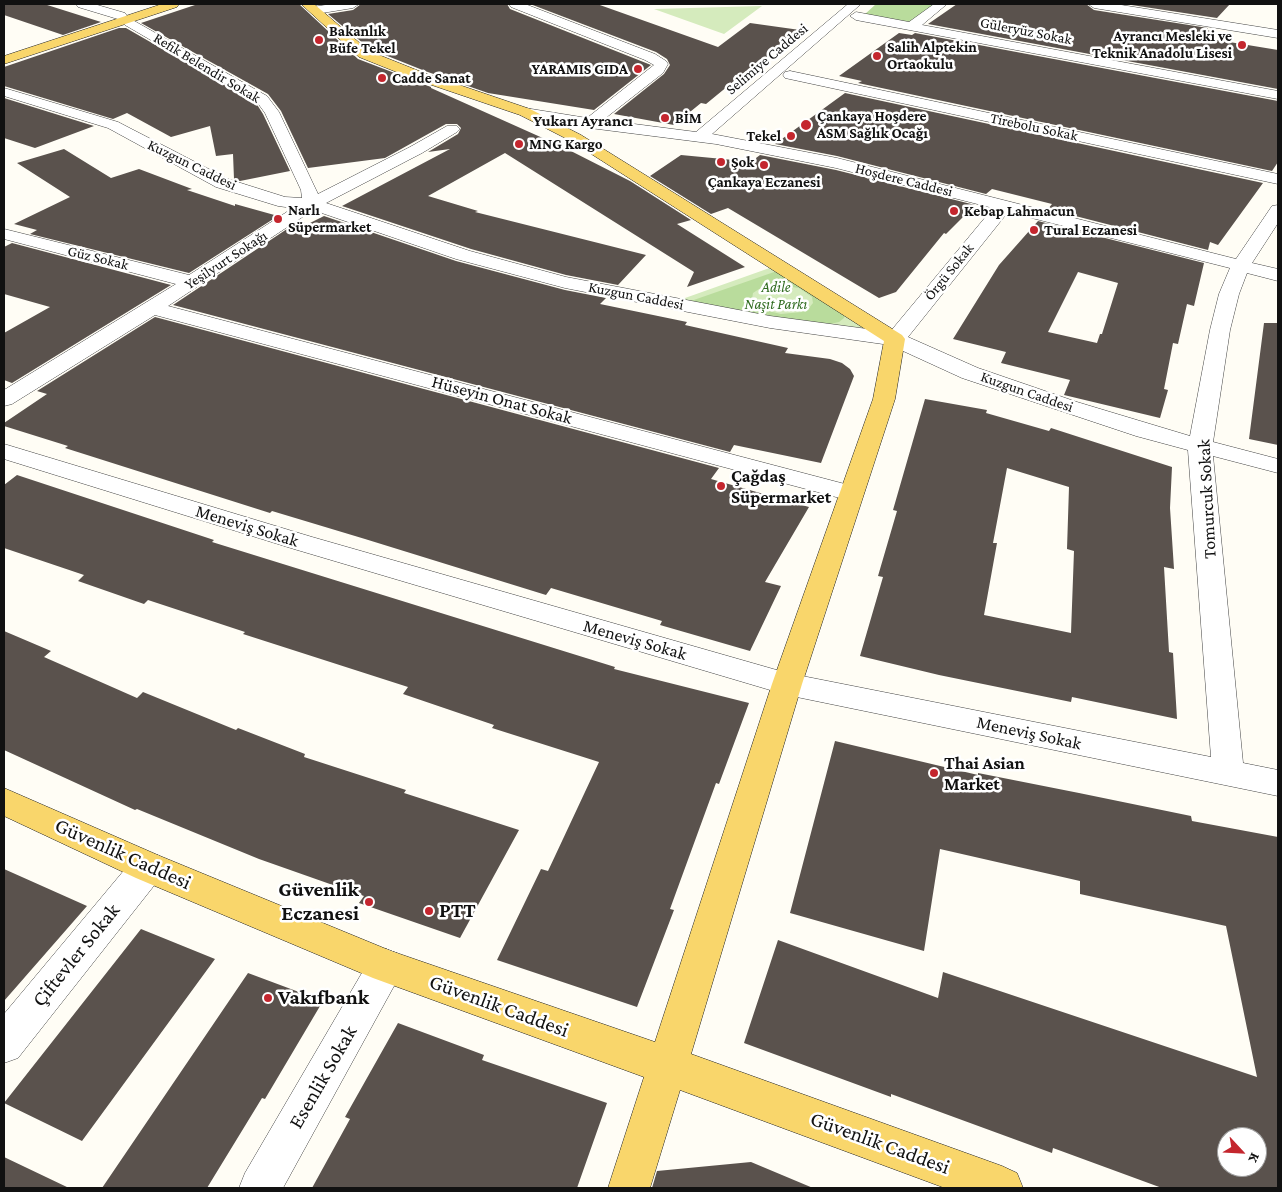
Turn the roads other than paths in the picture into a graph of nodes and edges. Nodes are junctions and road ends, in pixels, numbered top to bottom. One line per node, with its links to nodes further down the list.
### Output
1 (82, 4): 12 (street, Refik Belendir Sokak)
2 (159, 4): 12 (main road)
3 (173, 4): 14 (main road)
4 (185, 4): 12 (main road)
5 (353, 4): 10 (street)
6 (514, 4): 22 (street)
7 (870, 4): 11 (street, Selimiye Caddesi)
8 (941, 4): 13 (street)
9 (1094, 4): 15 (street)
10 (311, 7): 21 (main road)
11 (856, 10): 13 (street, Güleryüz Sokak); 18 (street, Selimiye Caddesi); 25 (street, Selimiye Caddesi)
12 (121, 17): 14 (main road); 16 (main road); 29 (street, Refik Belendir Sokak)
13 (912, 26): 20 (street, Güleryüz Sokak)
14 (94, 29): 17 (main road)
15 (1278, 34)
16 (4, 54)
17 (4, 60)
18 (790, 74): 26 (street, Selimiye Caddesi); 28 (street, Tirebolu Sokak)
19 (4, 92): 29 (street, Kuzgun Caddesi)
20 (1278, 95)
21 (525, 112): 22 (street, Hoşdere Caddesi); 27 (main road)
22 (590, 123): 23 (street, Hoşdere Caddesi)
23 (628, 128): 25 (street, Hoşdere Caddesi); 27 (street)
24 (452, 129): 29 (street, Yeşilyurt Sokağı)
25 (699, 137): 26 (street, Hoşdere Caddesi)
26 (716, 139): 30 (street, Hoşdere Caddesi)
27 (593, 147): 37 (main road)
28 (1278, 179)
29 (311, 204): 35 (street, Yeşilyurt Sokağı); 37 (street, Kuzgun Caddesi)
30 (1004, 205): 33 (street, Hoşdere Caddesi); 37 (street, Örgü Sokak)
31 (1278, 210): 33 (street, Tomurcuk Sokak)
32 (4, 234): 35 (street, Güz Sokak)
33 (1240, 266): 34 (street, Hoşdere Caddesi); 39 (street, Tomurcuk Sokak)
34 (1278, 275)
35 (193, 282): 36 (street, Yeşilyurt Sokağı)
36 (152, 308): 38 (street, Yeşilyurt Sokağı); 42 (street, Hüseyin Onat Sokak)
37 (895, 339): 39 (street, Kuzgun Caddesi); 42 (main road)
38 (4, 399)
39 (1200, 447): 41 (street, Kuzgun Caddesi); 44 (street, Tomurcuk Sokak)
40 (4, 451): 43 (street, Meneviş Sokak)
41 (1278, 466)
42 (851, 493): 43 (main road)
43 (787, 684): 44 (street, Meneviş Sokak); 50 (main road)
44 (1228, 774): 45 (street, Meneviş Sokak)
45 (1278, 783)
46 (4, 801): 47 (main road, Güvenlik Caddesi)
47 (148, 867): 48 (main road, Güvenlik Caddesi); 49 (street, Çiftevler Sokak)
48 (386, 966): 50 (main road, Güvenlik Caddesi); 51 (street, Esenlik Sokak)
49 (4, 1044)
50 (668, 1067): 52 (main road); 53 (main road, Güvenlik Caddesi)
51 (260, 1188)
52 (629, 1188)
53 (1002, 1188)

